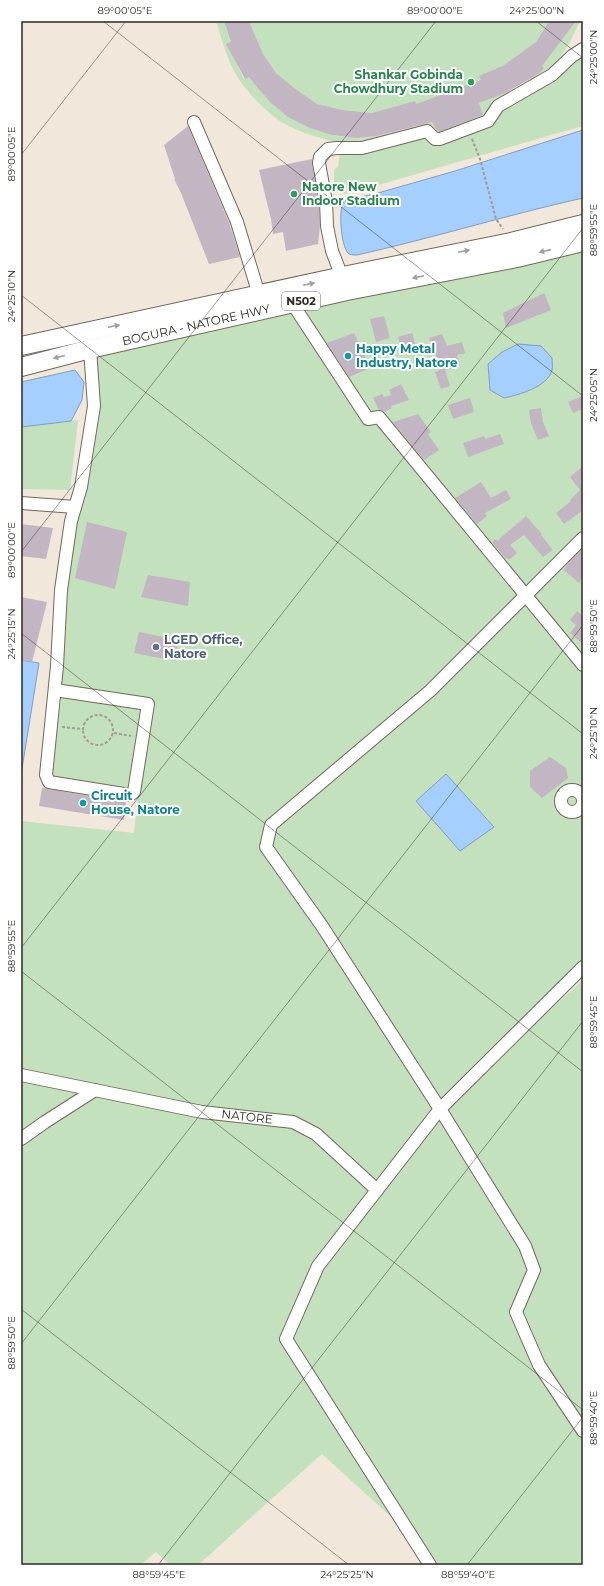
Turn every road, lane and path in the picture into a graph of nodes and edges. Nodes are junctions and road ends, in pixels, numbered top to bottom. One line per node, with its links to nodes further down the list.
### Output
1 (583, 49): 3 (street)
2 (194, 122): 8 (street)
3 (469, 129): 4 (path); 7 (street)
4 (496, 219)
5 (583, 224): 7 (highway, BOGURA - NATORE HWY / N502, one-way to 5)
6 (583, 242): 7 (highway, BOGURA - NATORE HWY / N502, one-way to 7)
7 (345, 284): 8 (highway, BOGURA - NATORE HWY / N502, one-way to 7); 9 (highway, BOGURA - NATORE HWY / N502)
8 (259, 294): 10 (highway, BOGURA - NATORE HWY / N502, one-way to 8)
9 (292, 303): 12 (highway, BOGURA - NATORE HWY / N502); 17 (street)
10 (94, 330): 11 (highway, BOGURA - NATORE HWY / N502); 12 (highway)
11 (21, 346)
12 (90, 349): 13 (highway, BOGURA - NATORE HWY / N502, one-way to 13); 15 (street)
13 (21, 367)
14 (21, 503): 15 (street)
15 (75, 507): 19 (street)
16 (583, 538): 17 (street)
17 (526, 595): 18 (street); 27 (street)
18 (583, 665)
19 (54, 690): 20 (street); 23 (street)
20 (51, 726): 21 (path); 23 (street)
21 (83, 729): 22 (path); 22 (path)
22 (114, 733): 23 (path)
23 (142, 738)
24 (583, 967): 27 (street)
25 (21, 1076): 26 (street, NATORE)
26 (95, 1090): 28 (street); 29 (street, NATORE)
27 (440, 1109): 29 (street); 30 (street)
28 (21, 1139)
29 (377, 1190): 31 (street)
30 (583, 1431)
31 (425, 1563)

